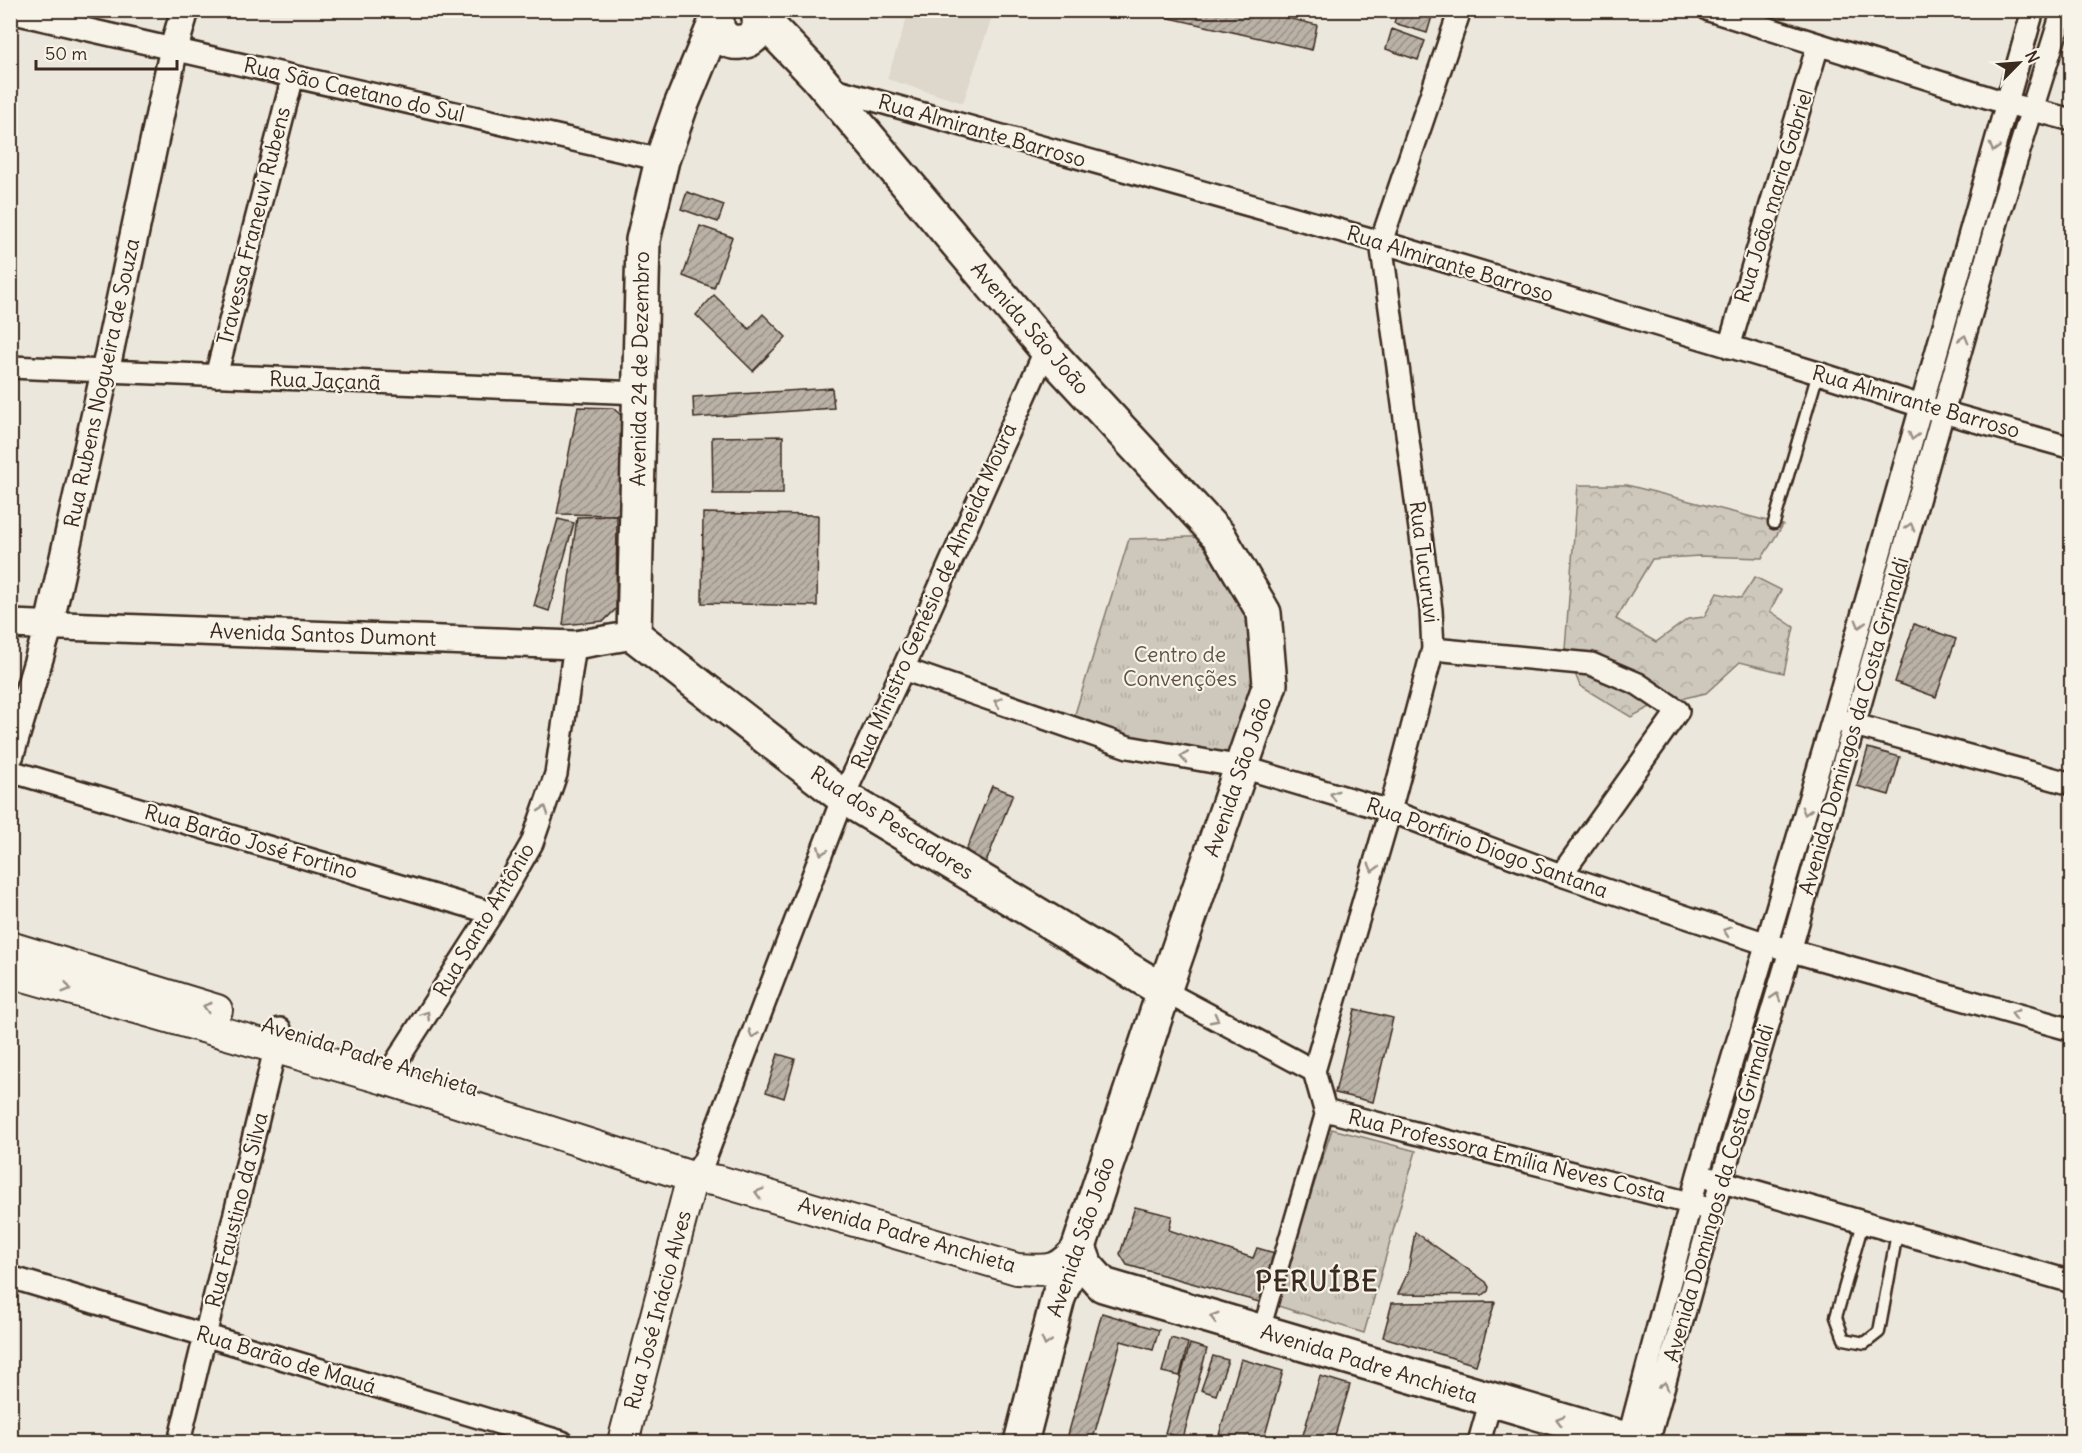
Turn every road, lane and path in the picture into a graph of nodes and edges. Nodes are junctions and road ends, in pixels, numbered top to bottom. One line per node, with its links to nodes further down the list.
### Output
1 (185, 10): 10 (street, Rua Rubens Nogueira de Souza)
2 (1460, 10): 18 (street, Rua Tucuruvi)
3 (1709, 10): 9 (street)
4 (2033, 10): 13 (street, Avenida Domingos da Costa Grimaldi)
5 (2063, 10): 15 (street, Avenida Domingos da Costa Grimaldi)
6 (10, 12): 10 (street, Rua São Caetano do Sul)
7 (717, 13): 8 (main road, Avenida São João); 14 (main road, Avenida 24 de Dezembro)
8 (751, 28): 12 (main road, Avenida São João); 14 (main road, Avenida 24 de Dezembro)
9 (1818, 45): 13 (street); 19 (street, Rua João maria Gabriel)
10 (174, 48): 11 (street, Rua São Caetano do Sul); 22 (street, Rua Rubens Nogueira de Souza)
11 (293, 76): 17 (street, Rua São Caetano do Sul); 24 (street, Travessa Franeuvi Rubens)
12 (821, 81): 18 (street, Rua Almirante Barroso); 20 (main road, Avenida São João)
13 (2006, 103): 15 (street); 26 (street, Avenida Domingos da Costa Grimaldi, one-way to 26)
14 (680, 108): 17 (main road, Avenida 24 de Dezembro)
15 (2032, 110): 16 (street); 27 (street, Avenida Domingos da Costa Grimaldi, one-way to 15)
16 (2072, 120)
17 (662, 160): 25 (main road, Avenida 24 de Dezembro)
18 (1381, 242): 19 (street, Rua Almirante Barroso); 34 (street, Rua Tucuruvi)
19 (1729, 347): 23 (street, Rua Almirante Barroso)
20 (1046, 349): 35 (street, Rua Ministro Genésio de Almeida Moura); 38 (main road, Avenida São João)
21 (10, 367): 22 (street, Rua Jaçanã)
22 (105, 372): 24 (street, Rua Jaçanã); 31 (street, Rua Rubens Nogueira de Souza)
23 (1818, 373): 26 (street, Rua Almirante Barroso); 29 (lane)
24 (216, 376): 25 (street, Rua Jaçanã)
25 (640, 393): 32 (main road, Avenida 24 de Dezembro)
26 (1921, 406): 27 (street, Rua Almirante Barroso); 36 (street, Avenida Domingos da Costa Grimaldi, one-way to 36)
27 (1943, 411): 28 (street, Rua Almirante Barroso); 36 (street, Avenida Domingos da Costa Grimaldi, one-way to 27)
28 (2072, 448)
29 (1774, 523)
30 (10, 624): 31 (street, Avenida Santos Dumont)
31 (49, 625): 33 (street, Avenida Santos Dumont); 37 (street, Rua Rubens Nogueira de Souza)
32 (634, 635): 33 (street, Avenida Santos Dumont); 41 (main road, Rua dos Pescadores)
33 (575, 645): 44 (street, Rua Santo Antônio, one-way to 33)
34 (1433, 649): 42 (street, Rua Tucuruvi); 43 (street)
35 (903, 669): 38 (street, Rua Porfirio Diogo Santana, one-way to 35); 41 (street, Rua Ministro Genésio de Almeida Moura)
36 (1843, 722): 40 (street); 45 (street, Avenida Domingos da Costa Grimaldi, one-way to 45); 47 (street, Avenida Domingos da Costa Grimaldi)
37 (10, 754)
38 (1242, 767): 42 (street, Rua Porfirio Diogo Santana, one-way to 38); 49 (main road, Avenida São João)
39 (10, 771): 44 (street, Rua Barão José Fortino)
40 (2072, 784)
41 (843, 797): 49 (main road, Rua dos Pescadores); 55 (street, Rua Ministro Genésio de Almeida Moura, one-way to 55)
42 (1390, 812): 43 (street, Rua Porfirio Diogo Santana); 53 (street, Rua Tucuruvi, one-way to 53)
43 (1561, 875): 45 (street, Rua Porfirio Diogo Santana, one-way to 43)
44 (492, 913): 52 (street, Rua Santo Antônio, one-way to 44)
45 (1767, 944): 47 (street, Rua Porfirio Diogo Santana); 56 (street, Avenida Domingos da Costa Grimaldi)
46 (10, 947): 51 (main road, Avenida Padre Anchieta, one-way to 46)
47 (1790, 951): 50 (street, Rua Porfirio Diogo Santana, one-way to 47); 57 (street, Avenida Domingos da Costa Grimaldi, one-way to 47)
48 (10, 972): 51 (main road, Avenida Padre Anchieta, one-way to 51)
49 (1164, 992): 53 (street, one-way to 53); 62 (main road, Avenida São João)
50 (2072, 1030)
51 (278, 1038): 52 (main road, Avenida Padre Anchieta); 68 (street, Rua Faustino da Silva)
52 (390, 1071): 55 (main road, Avenida Padre Anchieta)
53 (1314, 1071): 54 (street)
54 (1325, 1110): 58 (street, Rua Professora Emília Neves Costa); 67 (street)
55 (705, 1173): 62 (main road, Avenida Padre Anchieta, one-way to 55); 73 (main road, Rua José Inácio Alves)
56 (1698, 1175): 57 (street); 58 (street, Avenida Domingos da Costa Grimaldi)
57 (1721, 1182): 59 (street, Avenida Domingos da Costa Grimaldi); 60 (street)
58 (1690, 1203): 59 (street, Rua Professora Emília Neves Costa); 70 (street, Avenida Domingos da Costa Grimaldi)
59 (1713, 1211): 70 (street, Avenida Domingos da Costa Grimaldi, one-way to 59)
60 (1863, 1223): 61 (street); 61 (lane)
61 (1897, 1233): 64 (street)
62 (1079, 1247): 65 (main road); 66 (main road, Avenida São João)
63 (10, 1277): 68 (street, Rua Barão de Mauá)
64 (2072, 1282)
65 (1103, 1285): 66 (main road); 67 (main road, Avenida Padre Anchieta, one-way to 65)
66 (1054, 1311): 74 (main road, Avenida São João, one-way to 74)
67 (1261, 1331): 69 (main road, Avenida Padre Anchieta)
68 (207, 1336): 71 (street, Rua Faustino da Silva); 72 (street, Rua Barão de Mauá)
69 (1491, 1400): 70 (main road, Avenida Padre Anchieta, one-way to 69); 75 (street)
70 (1637, 1442)
71 (179, 1443)
72 (562, 1443)
73 (623, 1443)
74 (1021, 1443)
75 (1479, 1443)

